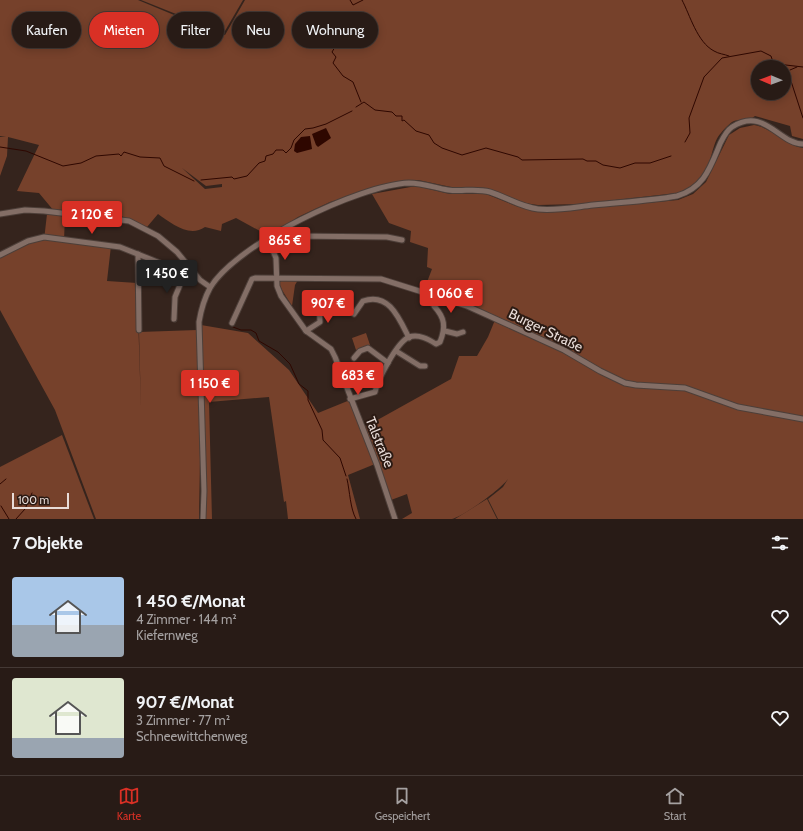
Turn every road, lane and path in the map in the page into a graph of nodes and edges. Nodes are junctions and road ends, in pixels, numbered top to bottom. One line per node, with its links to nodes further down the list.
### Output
1 (803, 144): 3 (street)
2 (0, 214): 8 (street)
3 (268, 239): 5 (street, Talstraße); 11 (street)
4 (402, 240): 5 (street)
5 (273, 247): 10 (street, Talstraße)
6 (138, 254): 7 (street); 9 (street); 17 (street)
7 (0, 255)
8 (191, 270): 9 (street); 11 (street)
9 (185, 273): 15 (street)
10 (276, 278): 16 (street); 18 (street, Talstraße); 27 (street, Burger Straße)
11 (210, 287): 28 (street)
12 (319, 302): 18 (street)
13 (434, 306): 19 (street)
14 (354, 314): 21 (street)
15 (174, 319)
16 (232, 323)
17 (139, 330)
18 (306, 331): 26 (street, Talstraße)
19 (444, 331): 20 (street); 21 (street)
20 (463, 332)
21 (409, 338): 22 (street)
22 (396, 351): 24 (street); 25 (street)
23 (354, 358): 24 (street)
24 (388, 363): 26 (street)
25 (424, 366)
26 (350, 399): 29 (street, Talstraße)
27 (803, 419)
28 (203, 519)
29 (395, 519)

